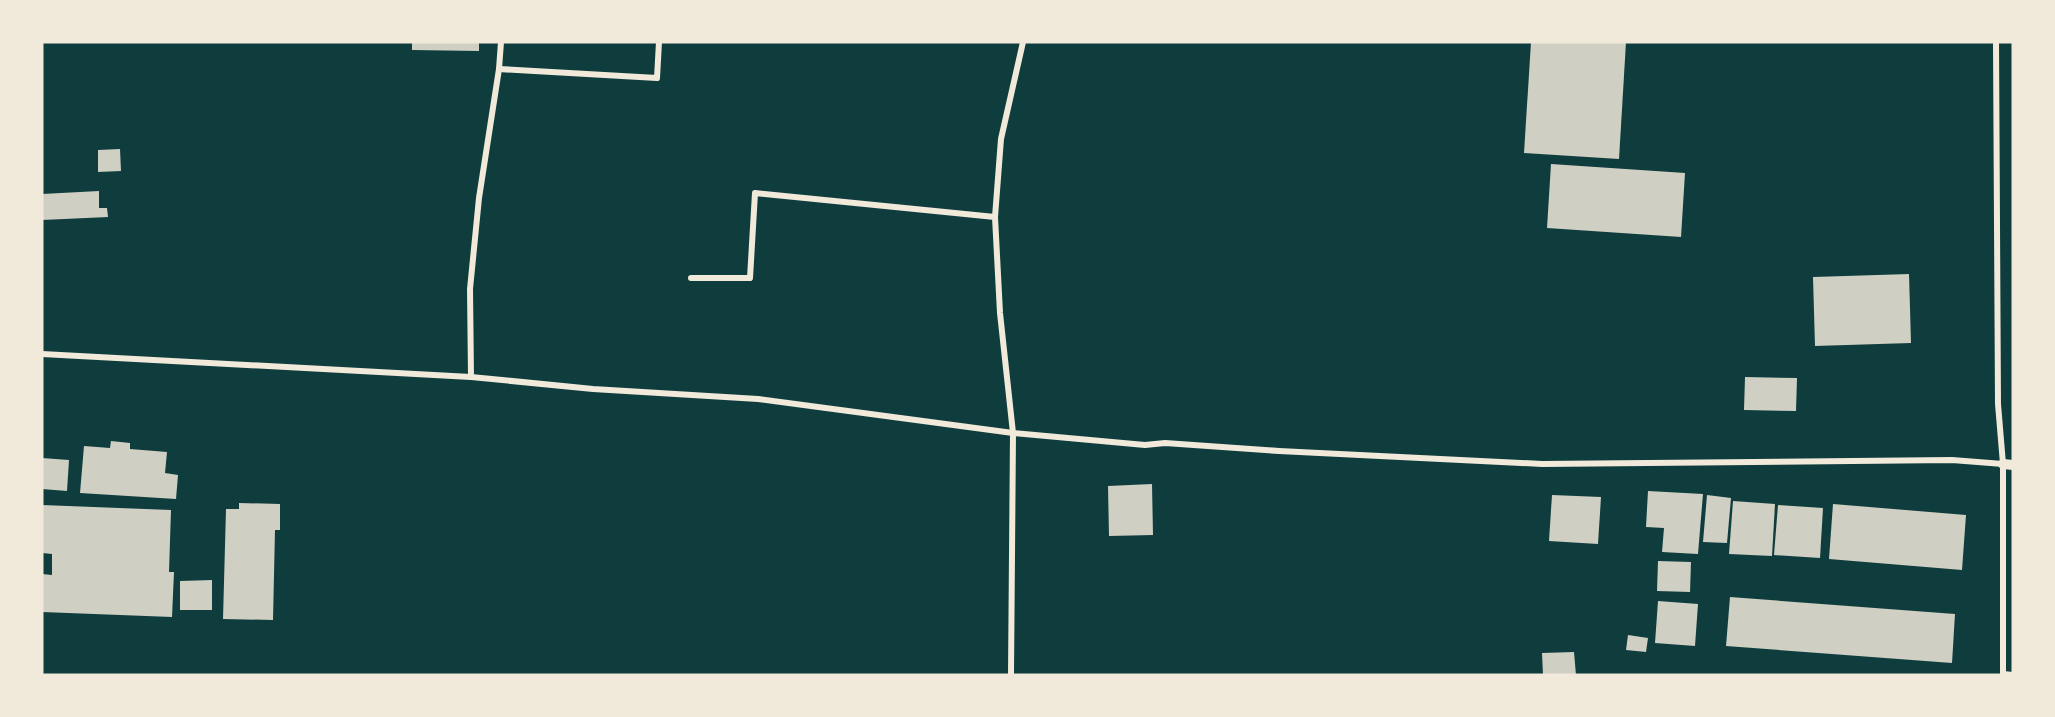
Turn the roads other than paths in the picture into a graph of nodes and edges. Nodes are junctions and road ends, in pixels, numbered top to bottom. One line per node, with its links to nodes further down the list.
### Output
1 (501, 42): 5 (street)
2 (659, 42): 5 (street)
3 (1023, 42): 6 (street)
4 (1996, 42): 11 (street)
5 (500, 69): 9 (street)
6 (995, 217): 7 (street); 10 (street)
7 (692, 278)
8 (42, 354): 9 (street)
9 (471, 377): 10 (street)
10 (1013, 433): 11 (street); 12 (street)
11 (2008, 464): 13 (street)
12 (1011, 675)
13 (2003, 675): 14 (street)
14 (2013, 675)

